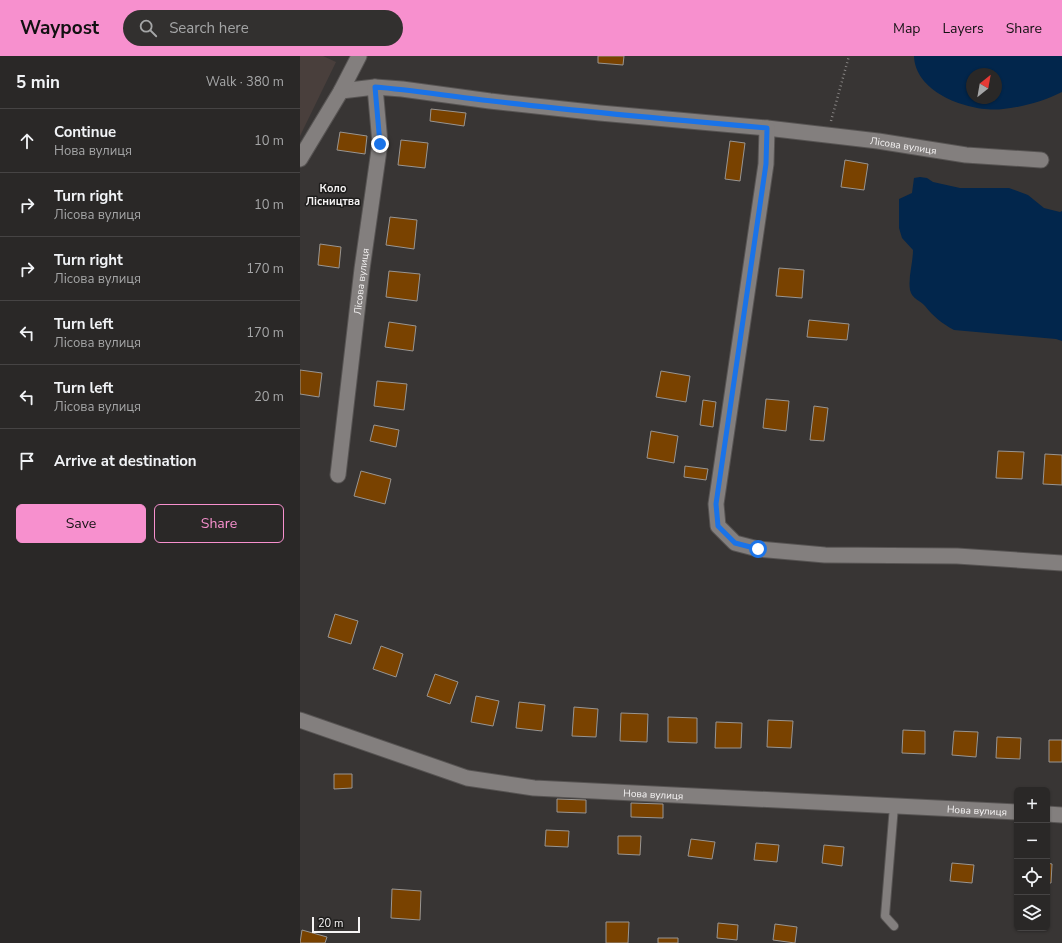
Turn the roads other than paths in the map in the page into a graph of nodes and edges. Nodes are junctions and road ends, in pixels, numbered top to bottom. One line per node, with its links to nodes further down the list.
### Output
1 (359, 56): 3 (street)
2 (375, 87): 3 (street, Лісова вулиця); 4 (street, Лісова вулиця); 7 (street, Лісова вулиця)
3 (341, 91): 5 (street)
4 (767, 128): 6 (street, Лісова вулиця); 8 (street)
5 (300, 159)
6 (1041, 160)
7 (338, 475)
8 (1062, 563)
9 (300, 720): 10 (street, Нова вулиця)
10 (894, 806): 11 (street, Нова вулиця); 14 (lane)
11 (1014, 812)
12 (1050, 814): 13 (street)
13 (1062, 815)
14 (894, 926)

